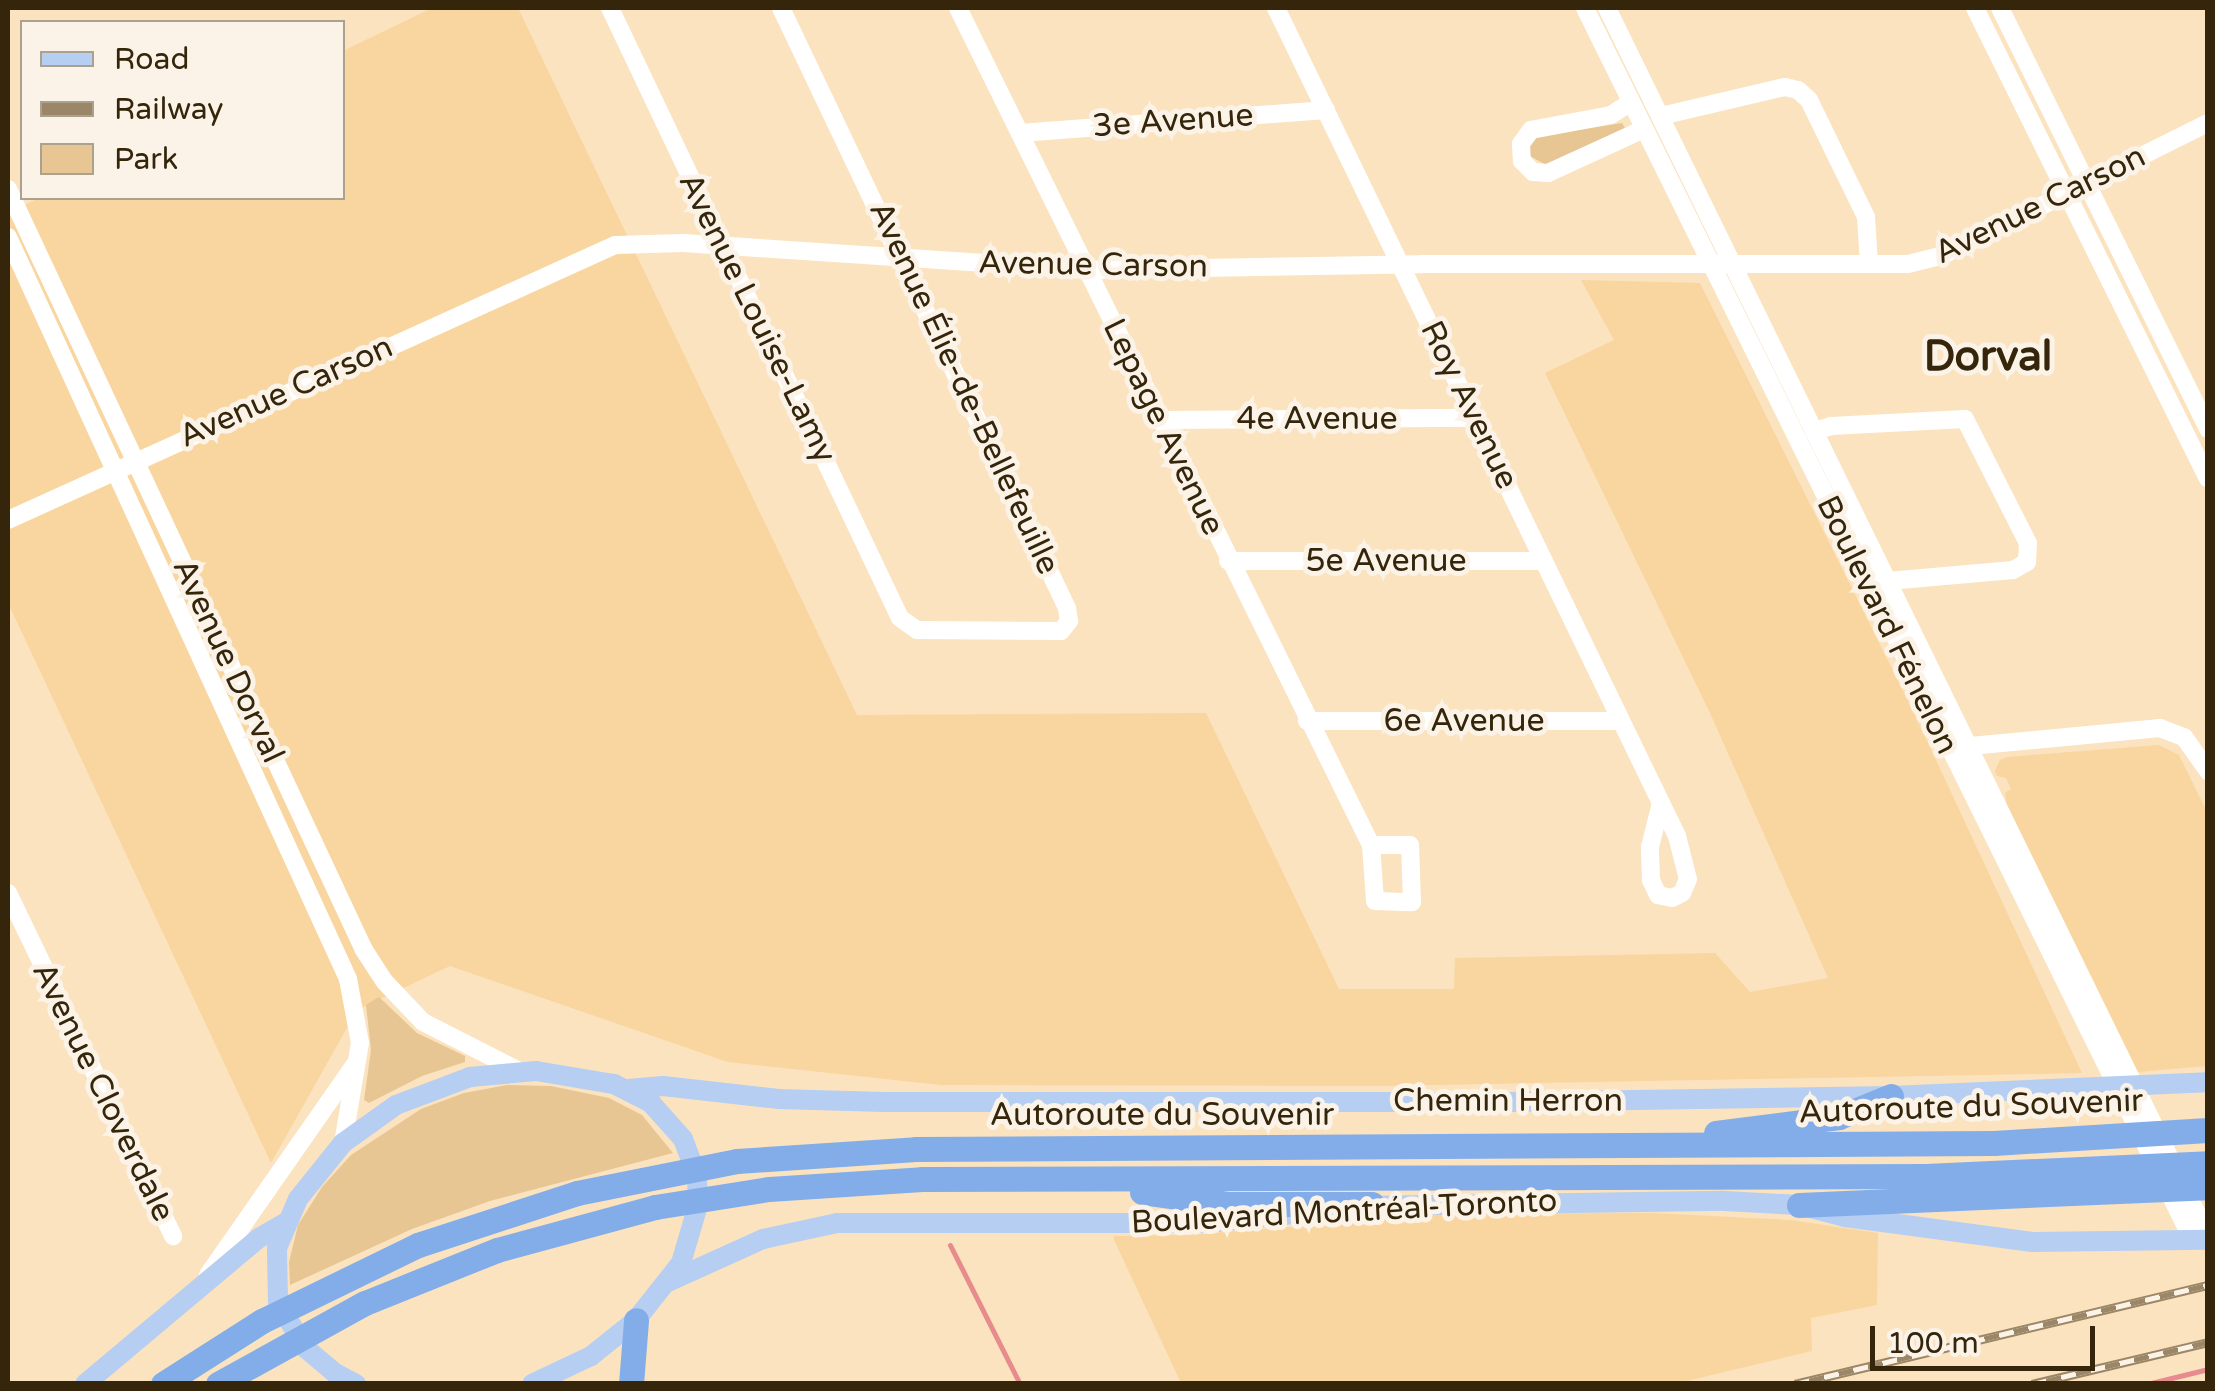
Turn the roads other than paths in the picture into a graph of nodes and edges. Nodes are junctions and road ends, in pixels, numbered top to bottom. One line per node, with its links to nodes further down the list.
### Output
1 (610, 8): 19 (street, Avenue Louise-Lamy)
2 (781, 8): 20 (street, Avenue Élie-de-Bellefeuille)
3 (958, 8): 14 (street, Lepage Avenue)
4 (1276, 8): 10 (street, Roy Avenue)
5 (1585, 8): 9 (street, Boulevard Fénelon)
6 (1607, 8): 11 (street, Boulevard Fénelon)
7 (1975, 8): 17 (street)
8 (2000, 8): 15 (street)
9 (1630, 102): 13 (street, Boulevard Fénelon); 13 (street)
10 (1326, 110): 14 (street, 3e Avenue); 21 (street, Roy Avenue)
11 (1660, 116): 23 (street, Boulevard Fénelon); 24 (street)
12 (2208, 124): 15 (street, Avenue Carson)
13 (1644, 129): 22 (street, Boulevard Fénelon)
14 (1020, 134): 25 (street, Lepage Avenue)
15 (2086, 184): 17 (street, Avenue Carson); 28 (street)
16 (8, 189): 30 (street, Avenue Dorval)
17 (2067, 193): 24 (street, Avenue Carson); 32 (street)
18 (8, 237): 31 (street, Avenue Dorval)
19 (722, 246): 20 (street, Avenue Carson); 30 (street, Avenue Carson); 38 (street, Avenue Louise-Lamy)
20 (904, 259): 25 (street, Avenue Carson); 38 (street, Avenue Élie-de-Bellefeuille)
21 (1401, 264): 22 (street, Avenue Carson); 25 (street, Avenue Carson); 26 (street, Roy Avenue)
22 (1710, 264): 23 (street, Avenue Carson); 37 (street, Boulevard Fénelon)
23 (1732, 264): 24 (street, Avenue Carson); 29 (street, Boulevard Fénelon)
24 (1869, 264)
25 (1088, 270): 27 (street, Lepage Avenue)
26 (1475, 418): 27 (street, 4e Avenue); 35 (street, Roy Avenue)
27 (1160, 420): 34 (street, Lepage Avenue)
28 (2208, 429)
29 (1814, 432): 36 (street, Boulevard Fénelon); 36 (street)
30 (135, 460): 31 (street, Avenue Carson); 48 (street, Avenue Dorval)
31 (113, 470): 33 (street, Avenue Carson); 47 (street, Avenue Dorval)
32 (2206, 470)
33 (8, 520)
34 (1228, 561): 35 (street, 5e Avenue); 40 (street, Lepage Avenue)
35 (1544, 561): 39 (street, Roy Avenue)
36 (1888, 582): 37 (street); 41 (street, Boulevard Fénelon)
37 (1866, 583): 42 (street, Boulevard Fénelon)
38 (907, 627)
39 (1621, 720): 40 (street, 6e Avenue); 44 (street, Roy Avenue)
40 (1307, 721): 45 (street, Lepage Avenue)
41 (1969, 744): 42 (street); 43 (street); 57 (street, Boulevard Fénelon)
42 (1950, 752): 57 (street, Boulevard Fénelon)
43 (2208, 770)
44 (1661, 804)
45 (1371, 845)
46 (8, 893): 61 (street, Avenue Cloverdale)
47 (359, 1058): 53 (street, Avenue Dorval); 64 (street)
48 (519, 1071): 50 (main road); 53 (main road)
49 (2208, 1082): 51 (main road, Chemin Herron)
50 (629, 1089): 51 (main road, Chemin Herron); 63 (main road)
51 (1891, 1096): 54 (highway)
52 (2208, 1130): 54 (highway, Autoroute du Souvenir)
53 (344, 1143): 60 (main road)
54 (1637, 1145): 68 (highway, Autoroute du Souvenir)
55 (2208, 1163): 56 (highway, Autoroute du Souvenir)
56 (1048, 1178): 58 (highway); 69 (highway, Autoroute du Souvenir)
57 (2192, 1200): 59 (highway); 62 (street, Boulevard Fénelon)
58 (1372, 1204): 59 (main road, Boulevard Montréal-Toronto); 63 (main road, Boulevard Montréal-Toronto)
59 (1800, 1205): 62 (main road, Boulevard Montréal-Toronto)
60 (285, 1223): 64 (main road); 66 (main road)
61 (174, 1236)
62 (2202, 1239)
63 (668, 1282): 65 (main road)
64 (196, 1292): 67 (main road)
65 (636, 1320): 70 (main road); 71 (highway)
66 (346, 1382)
67 (85, 1384)
68 (163, 1384)
69 (218, 1384)
70 (532, 1384)
71 (631, 1384)

